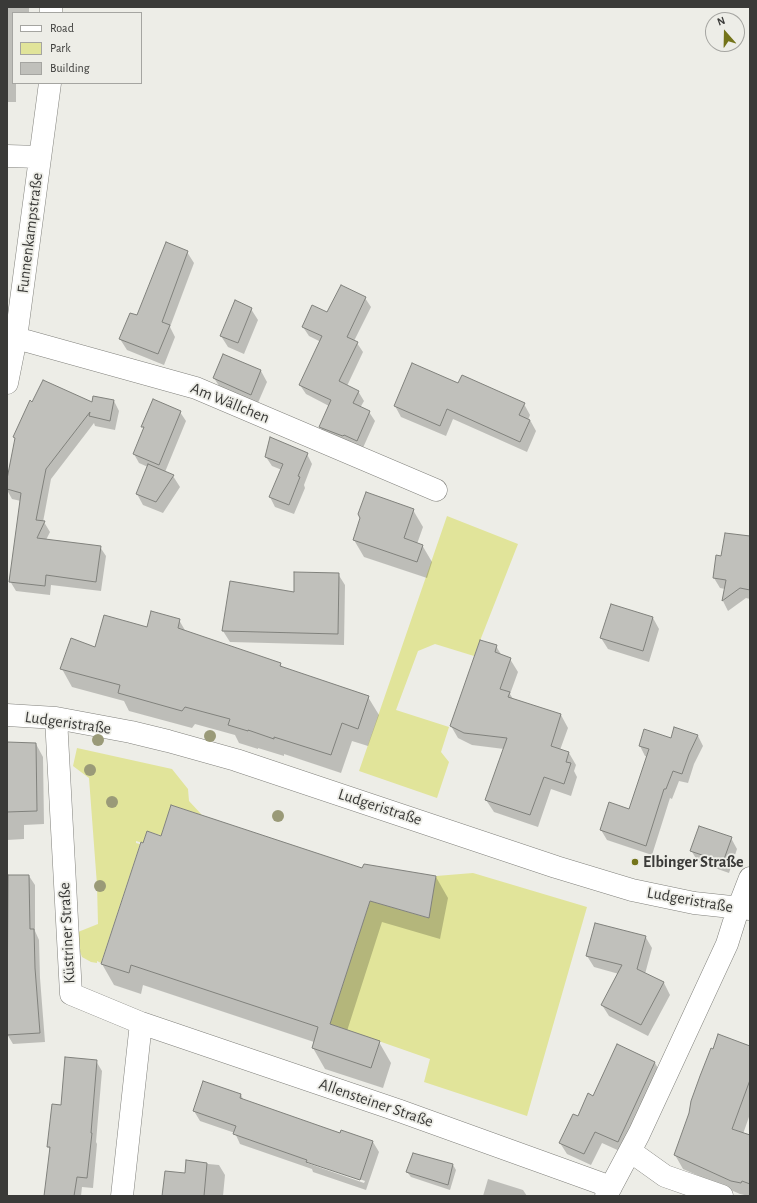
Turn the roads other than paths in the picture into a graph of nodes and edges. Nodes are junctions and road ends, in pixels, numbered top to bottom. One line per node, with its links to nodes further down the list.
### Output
1 (50, 84): 3 (street, Funnenkampstraße)
2 (7, 156): 3 (street)
3 (40, 156): 4 (street, Funnenkampstraße)
4 (16, 338): 5 (street, Funnenkampstraße); 6 (street, Am Wällchen)
5 (7, 383)
6 (436, 490)
7 (7, 715): 8 (street, Ludgeristraße)
8 (56, 718): 10 (street, Ludgeristraße); 11 (street, Küstriner Straße)
9 (750, 878): 10 (street)
10 (744, 909): 12 (street)
11 (141, 1023): 13 (street, Allensteiner Straße); 14 (street)
12 (630, 1151): 13 (street); 15 (street)
13 (608, 1191)
14 (122, 1196)
15 (722, 1196)

